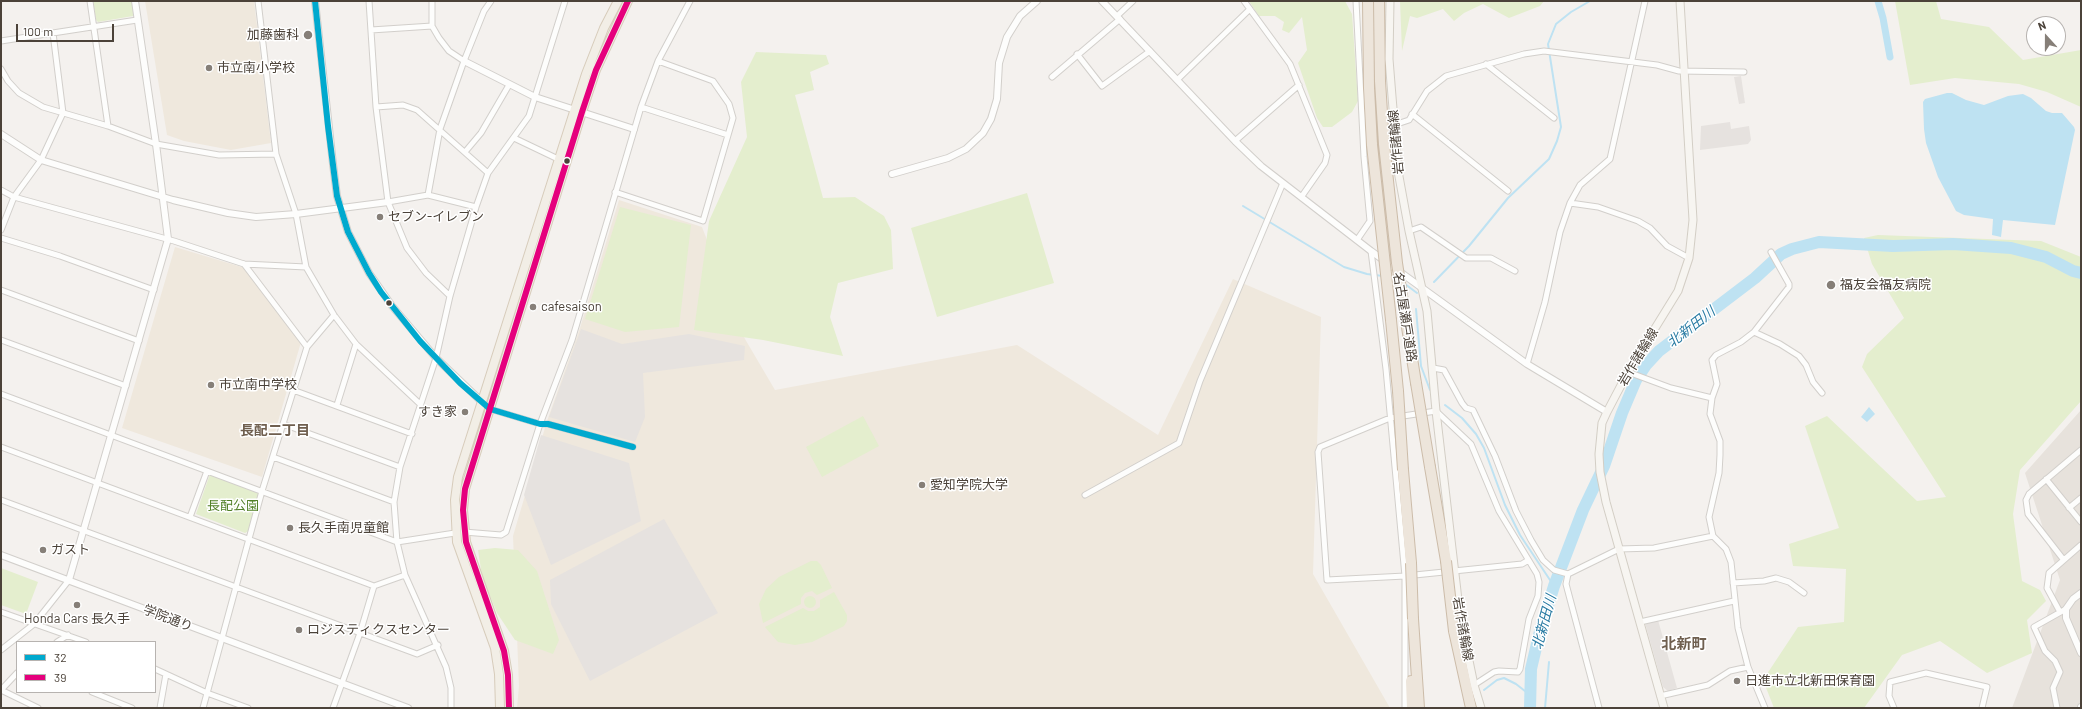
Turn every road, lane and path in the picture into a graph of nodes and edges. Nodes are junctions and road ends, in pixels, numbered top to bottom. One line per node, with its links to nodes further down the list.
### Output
1 (90, 1): 26 (street)
2 (135, 1): 24 (street)
3 (258, 1): 60 (street)
4 (315, 1): 76 (street)
5 (369, 1): 27 (street)
6 (432, 1): 25 (street)
7 (491, 1): 32 (street)
8 (565, 1): 43 (street)
9 (618, 1): 46 (main road)
10 (628, 1): 46 (main road)
11 (690, 1): 33 (street)
12 (1037, 1): 64 (street)
13 (1102, 1): 23 (street)
14 (1133, 1): 23 (street)
15 (1244, 1): 22 (street)
16 (1356, 1): 82 (street)
17 (1368, 1): 158 (highway, 名古屋瀬戸道路, bridge)
18 (1379, 1): 161 (highway, 名古屋瀬戸道路, bridge)
19 (1390, 1): 50 (main road, 岩作諸輪線)
20 (1646, 1): 34 (street)
21 (1680, 1): 37 (main road, 岩作諸輪線)
22 (1250, 9): 40 (street); 42 (street)
23 (1118, 18): 30 (street); 31 (street)
24 (137, 20): 26 (street); 58 (street)
25 (432, 26): 27 (street); 32 (street)
26 (92, 27): 28 (street); 51 (street)
27 (371, 30): 44 (street)
28 (53, 33): 29 (street); 47 (street)
29 (1, 41)
30 (1150, 51): 31 (street); 40 (street)
31 (1077, 54): 39 (street)
32 (464, 61): 41 (street); 52 (street)
33 (658, 61): 45 (street); 55 (street)
34 (1632, 62): 35 (street); 37 (street); 74 (street)
35 (1486, 64): 48 (street); 49 (street)
36 (1, 69): 47 (street)
37 (1685, 71): 38 (street); 85 (main road, 岩作諸輪線)
38 (1744, 72)
39 (1052, 77)
40 (1177, 80): 57 (street)
41 (509, 85): 43 (street); 59 (street)
42 (1299, 85): 57 (street); 71 (street)
43 (535, 97): 46 (street); 56 (street)
44 (376, 107): 52 (street); 73 (street)
45 (641, 107): 53 (street); 55 (street)
46 (578, 110): 53 (street); 61 (main road); 111 (main road)
47 (63, 114): 51 (street); 62 (street)
48 (1412, 114): 50 (street); 67 (street)
49 (1554, 118)
50 (1394, 125): 79 (main road, 岩作諸輪線)
51 (108, 126): 58 (street)
52 (440, 129): 59 (street); 70 (street)
53 (634, 129): 68 (street)
54 (1, 134): 62 (street)
55 (728, 135): 68 (street)
56 (514, 138): 61 (street); 63 (street)
57 (1235, 141): 65 (street)
58 (156, 144): 60 (street); 69 (street)
59 (465, 152): 63 (street)
60 (276, 154): 77 (street)
61 (558, 159): 108 (main road)
62 (41, 160): 69 (street); 72 (street)
63 (488, 173): 75 (street)
64 (892, 174)
65 (1283, 183): 71 (street); 128 (street)
66 (1, 190): 72 (street)
67 (1508, 191)
68 (615, 192): 116 (street)
69 (163, 196): 77 (street); 81 (street)
70 (428, 196): 73 (street); 75 (street)
71 (1302, 196): 82 (street)
72 (14, 197): 78 (street); 81 (street)
73 (388, 202): 76 (street); 92 (street)
74 (1570, 203): 85 (street); 100 (street)
75 (476, 207): 92 (street)
76 (341, 209): 77 (street); 99 (street)
77 (296, 214): 87 (street)
78 (1, 230)
79 (1409, 231): 88 (street); 89 (main road, 岩作諸輪線)
80 (1, 238): 91 (street)
81 (168, 239): 86 (street); 91 (street)
82 (1357, 240): 83 (street)
83 (1371, 250): 89 (street); 114 (street)
84 (1772, 254): 94 (street)
85 (1689, 258): 102 (main road, 岩作諸輪線)
86 (244, 264): 87 (street); 98 (street)
87 (306, 267): 93 (street)
88 (1514, 271)
89 (1424, 289): 100 (street); 101 (main road, 岩作諸輪線)
90 (1, 290): 96 (street)
91 (154, 290): 96 (street)
92 (450, 296): 99 (street)
93 (334, 315): 97 (street); 98 (street)
94 (1754, 332): 105 (street); 107 (street)
95 (1, 340): 103 (street)
96 (139, 341): 103 (street)
97 (356, 344): 109 (street); 110 (street)
98 (307, 347): 104 (street)
99 (436, 358): 108 (street); 109 (street)
100 (1527, 364): 113 (street)
101 (1433, 368): 112 (main road, 岩作諸輪線); 146 (street)
102 (1628, 372): 107 (street); 113 (main road, 岩作諸輪線)
103 (126, 386): 117 (street)
104 (293, 390): 110 (street); 115 (street)
105 (1822, 393)
106 (1, 394): 117 (street)
107 (1712, 398): 137 (street)
108 (482, 402): 111 (street); 136 (main road)
109 (420, 404): 118 (street)
110 (337, 405): 118 (street)
111 (490, 409): 116 (street); 136 (main road)
112 (1436, 411): 114 (street); 144 (street); 145 (main road, 岩作諸輪線)
113 (1607, 412): 141 (main road, 岩作諸輪線)
114 (1390, 418): 148 (street); 148 (street)
115 (283, 424): 122 (street); 123 (street)
116 (540, 424): 120 (street); 136 (street)
117 (110, 434): 124 (street); 126 (street)
118 (412, 434): 123 (street)
119 (1, 447): 126 (street)
120 (633, 447)
121 (2081, 450): 125 (street)
122 (273, 458): 127 (street); 131 (street)
123 (400, 467): 131 (street)
124 (207, 471): 127 (street); 133 (street)
125 (2046, 479): 132 (street); 143 (street)
126 (97, 482): 133 (street); 135 (street)
127 (262, 491): 138 (street); 139 (street)
128 (1086, 495)
129 (2081, 498): 132 (street)
130 (1, 500): 135 (street)
131 (394, 502): 139 (street)
132 (2069, 508): 134 (street)
133 (190, 517): 138 (street)
134 (2081, 522)
135 (83, 531): 149 (street); 151 (street)
136 (460, 532): 139 (street); 188 (main road); 189 (main road)
137 (1713, 536): 141 (street); 150 (street)
138 (249, 540): 151 (street); 152 (street)
139 (397, 542): 147 (street)
140 (2081, 545): 143 (street)
141 (1619, 549): 146 (street); 159 (main road, 岩作諸輪線)
142 (1, 555): 149 (street, 学院通り)
143 (2063, 559): 156 (street)
144 (1527, 561): 145 (street); 175 (street)
145 (1454, 570): 148 (street); 175 (main road, 岩作諸輪線)
146 (1566, 574): 196 (street)
147 (405, 575): 152 (street); 167 (street)
148 (1405, 576): 190 (street)
149 (69, 580): 160 (street); 164 (street, 学院通り)
150 (1733, 583): 153 (street); 155 (street)
151 (236, 586): 162 (street); 164 (street)
152 (374, 586): 162 (street)
153 (1804, 593)
154 (2081, 593): 156 (street)
155 (1734, 601): 159 (street); 170 (street)
156 (2063, 610): 169 (street); 201 (street)
157 (1, 612): 160 (street)
158 (1413, 619): 191 (highway); 192 (highway)
159 (1640, 622): 179 (main road, 岩作諸輪線)
160 (34, 624): 163 (street); 168 (street)
161 (1454, 632): 193 (highway); 194 (highway)
162 (360, 633): 167 (street); 174 (street)
163 (68, 635): 165 (street); 166 (street)
164 (221, 638): 174 (street, 学院通り); 178 (street)
165 (59, 641)
166 (83, 641)
167 (438, 646): 187 (street)
168 (1, 650)
169 (2081, 653)
170 (1748, 667): 179 (street); 198 (street)
171 (156, 669): 173 (street)
172 (16, 674): 176 (street)
173 (166, 674): 178 (street); 182 (street)
174 (341, 684): 185 (street); 186 (street, 学院通り)
175 (1474, 685): 195 (main road, 岩作諸輪線)
176 (1, 690): 180 (street)
177 (94, 693): 181 (street)
178 (207, 693): 183 (street); 184 (street)
179 (1660, 696): 197 (main road, 岩作諸輪線)
180 (38, 708)
181 (132, 708)
182 (160, 708)
183 (203, 708)
184 (248, 708)
185 (333, 708)
186 (408, 708)
187 (451, 708)
188 (500, 708)
189 (509, 708)
190 (1405, 708)
191 (1412, 708)
192 (1419, 708)
193 (1465, 708)
194 (1471, 708)
195 (1481, 708)
196 (1599, 708)
197 (1664, 708)
198 (1765, 708)
199 (1894, 708): 200 (street)
200 (1982, 708)
201 (2058, 708)

